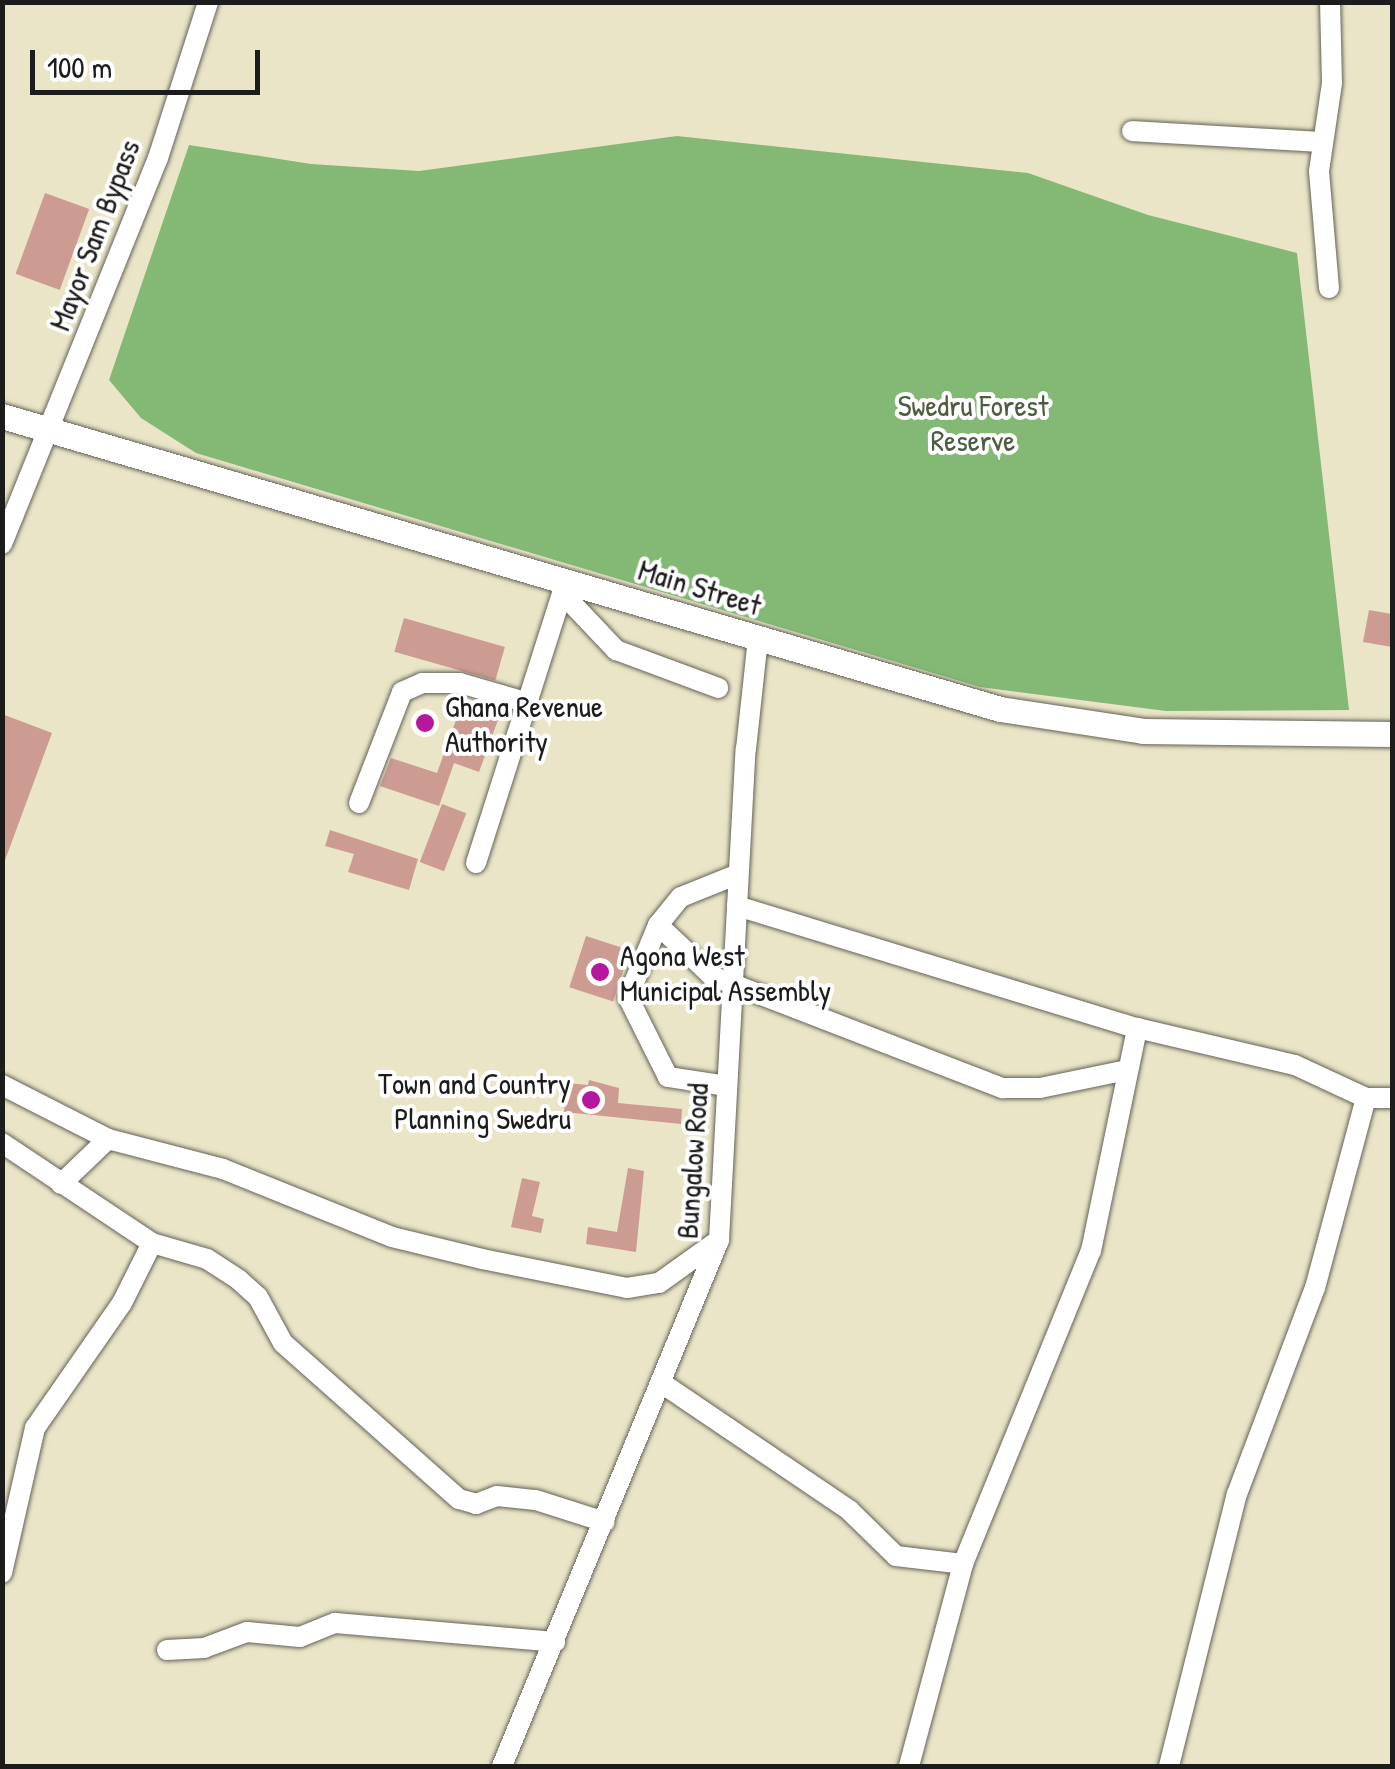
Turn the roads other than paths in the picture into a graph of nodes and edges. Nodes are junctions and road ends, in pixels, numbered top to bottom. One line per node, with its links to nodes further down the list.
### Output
1 (208, 2): 7 (street, Mayor Sam Bypass)
2 (1330, 2): 4 (street)
3 (1132, 132): 4 (street)
4 (1320, 142): 5 (street)
5 (1329, 288)
6 (2, 416): 7 (main road, Main Street)
7 (48, 430): 8 (street, Mayor Sam Bypass); 9 (main road, Main Street)
8 (2, 544)
9 (564, 587): 10 (main road, Main Street); 11 (street); 12 (street)
10 (758, 638): 13 (main road, Main Street); 16 (street, Bungalow Road)
11 (718, 688)
12 (528, 703): 14 (street); 15 (street)
13 (1392, 734)
14 (359, 803)
15 (476, 863)
16 (738, 874): 17 (street, Bungalow Road); 18 (street)
17 (737, 906): 19 (street, Bungalow Road); 20 (street)
18 (658, 925): 19 (street); 23 (street)
19 (733, 984): 21 (street); 23 (street, Bungalow Road)
20 (1137, 1028): 21 (street); 24 (street)
21 (1128, 1070): 33 (street)
22 (2, 1086): 26 (street)
23 (726, 1086): 29 (street, Bungalow Road)
24 (1366, 1098): 25 (street); 39 (street)
25 (1392, 1098)
26 (108, 1139): 28 (street); 29 (street)
27 (3, 1145): 28 (street)
28 (61, 1184): 30 (street)
29 (719, 1240): 31 (street, Bungalow Road)
30 (152, 1244): 32 (street); 34 (street)
31 (662, 1384): 32 (street, Bungalow Road); 33 (street)
32 (605, 1522): 35 (street, Bungalow Road)
33 (962, 1564): 38 (street)
34 (2, 1573)
35 (555, 1642): 36 (street); 37 (street, Bungalow Road)
36 (168, 1650)
37 (502, 1766)
38 (909, 1766)
39 (1170, 1766)

